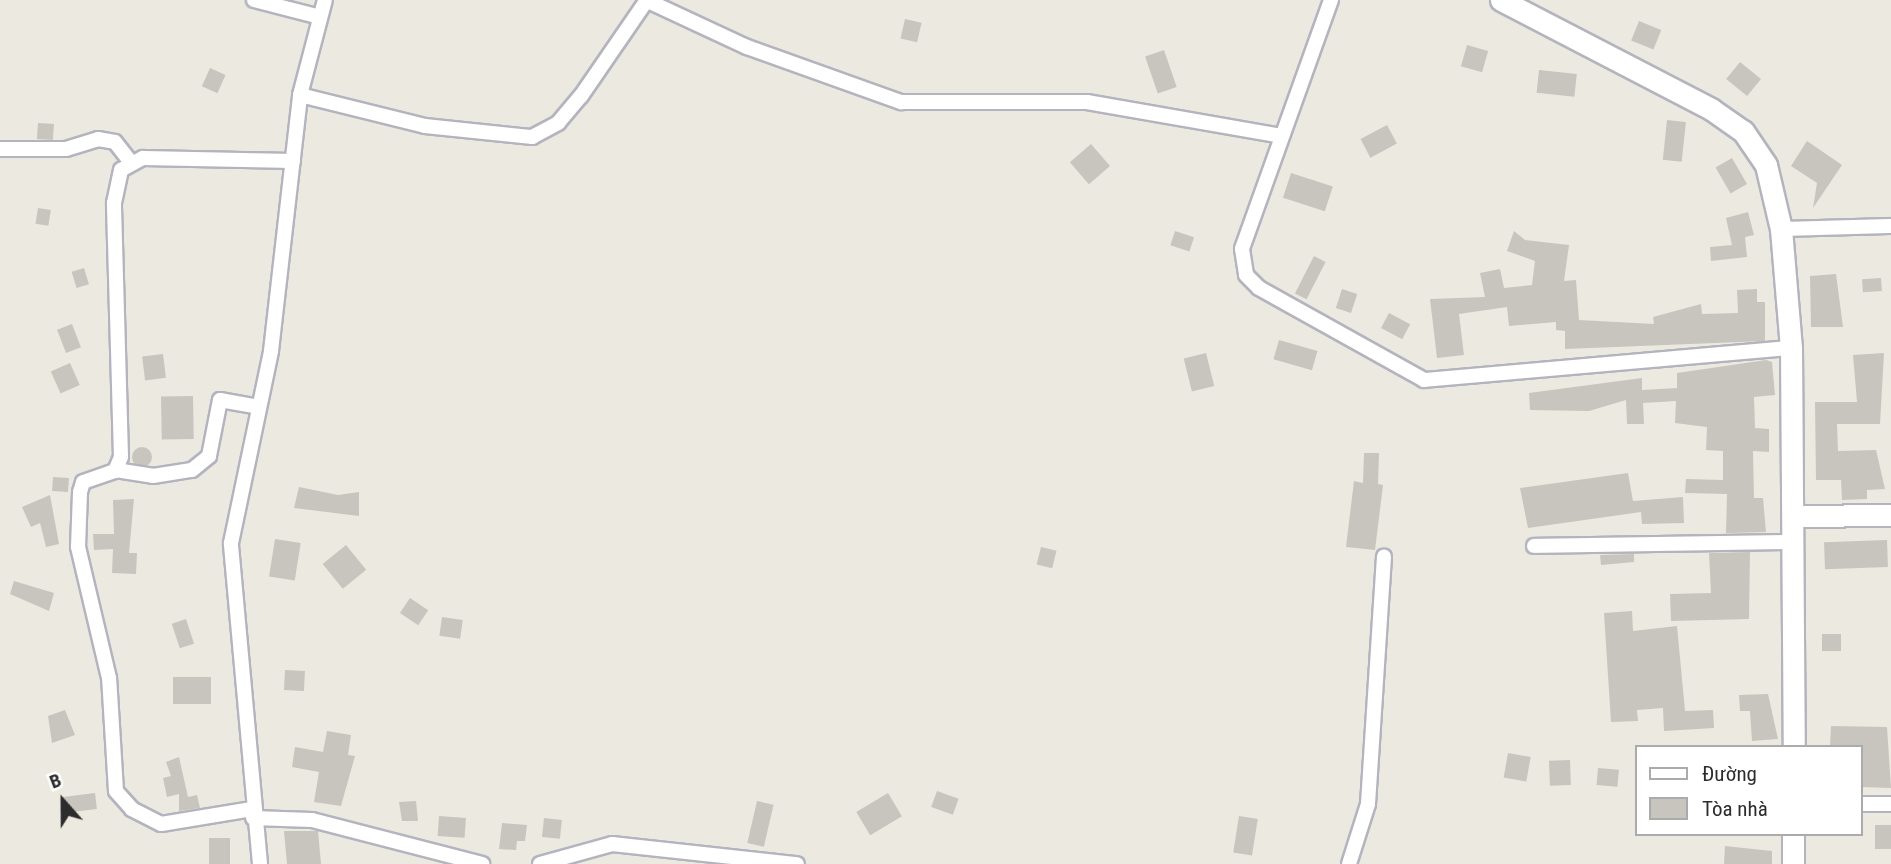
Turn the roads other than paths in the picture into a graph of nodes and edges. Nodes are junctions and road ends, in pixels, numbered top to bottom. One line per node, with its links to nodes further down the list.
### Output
1 (254, 0): 6 (street)
2 (325, 0): 6 (street)
3 (646, 0): 7 (street); 8 (street)
4 (1331, 0): 8 (street)
5 (1501, 0): 13 (main road)
6 (320, 17): 7 (street)
7 (300, 95): 11 (street)
8 (1281, 136): 14 (street)
9 (0, 149): 10 (street)
10 (130, 161): 11 (street); 16 (street)
11 (293, 161): 15 (street)
12 (1891, 226): 13 (street)
13 (1782, 229): 14 (main road)
14 (1791, 348): 18 (main road)
15 (258, 407): 16 (street); 25 (street)
16 (116, 470): 25 (street)
17 (1891, 515): 18 (main road)
18 (1796, 516): 19 (main road)
19 (1795, 542): 20 (street); 22 (main road)
20 (1534, 546)
21 (1384, 557): 31 (street)
22 (1794, 745)
23 (1863, 804): 24 (street)
24 (1891, 804)
25 (253, 813): 27 (street); 28 (street)
26 (1794, 836): 32 (main road)
27 (260, 864)
28 (482, 864)
29 (540, 864): 30 (street)
30 (797, 864)
31 (1349, 864)
32 (1793, 864)

